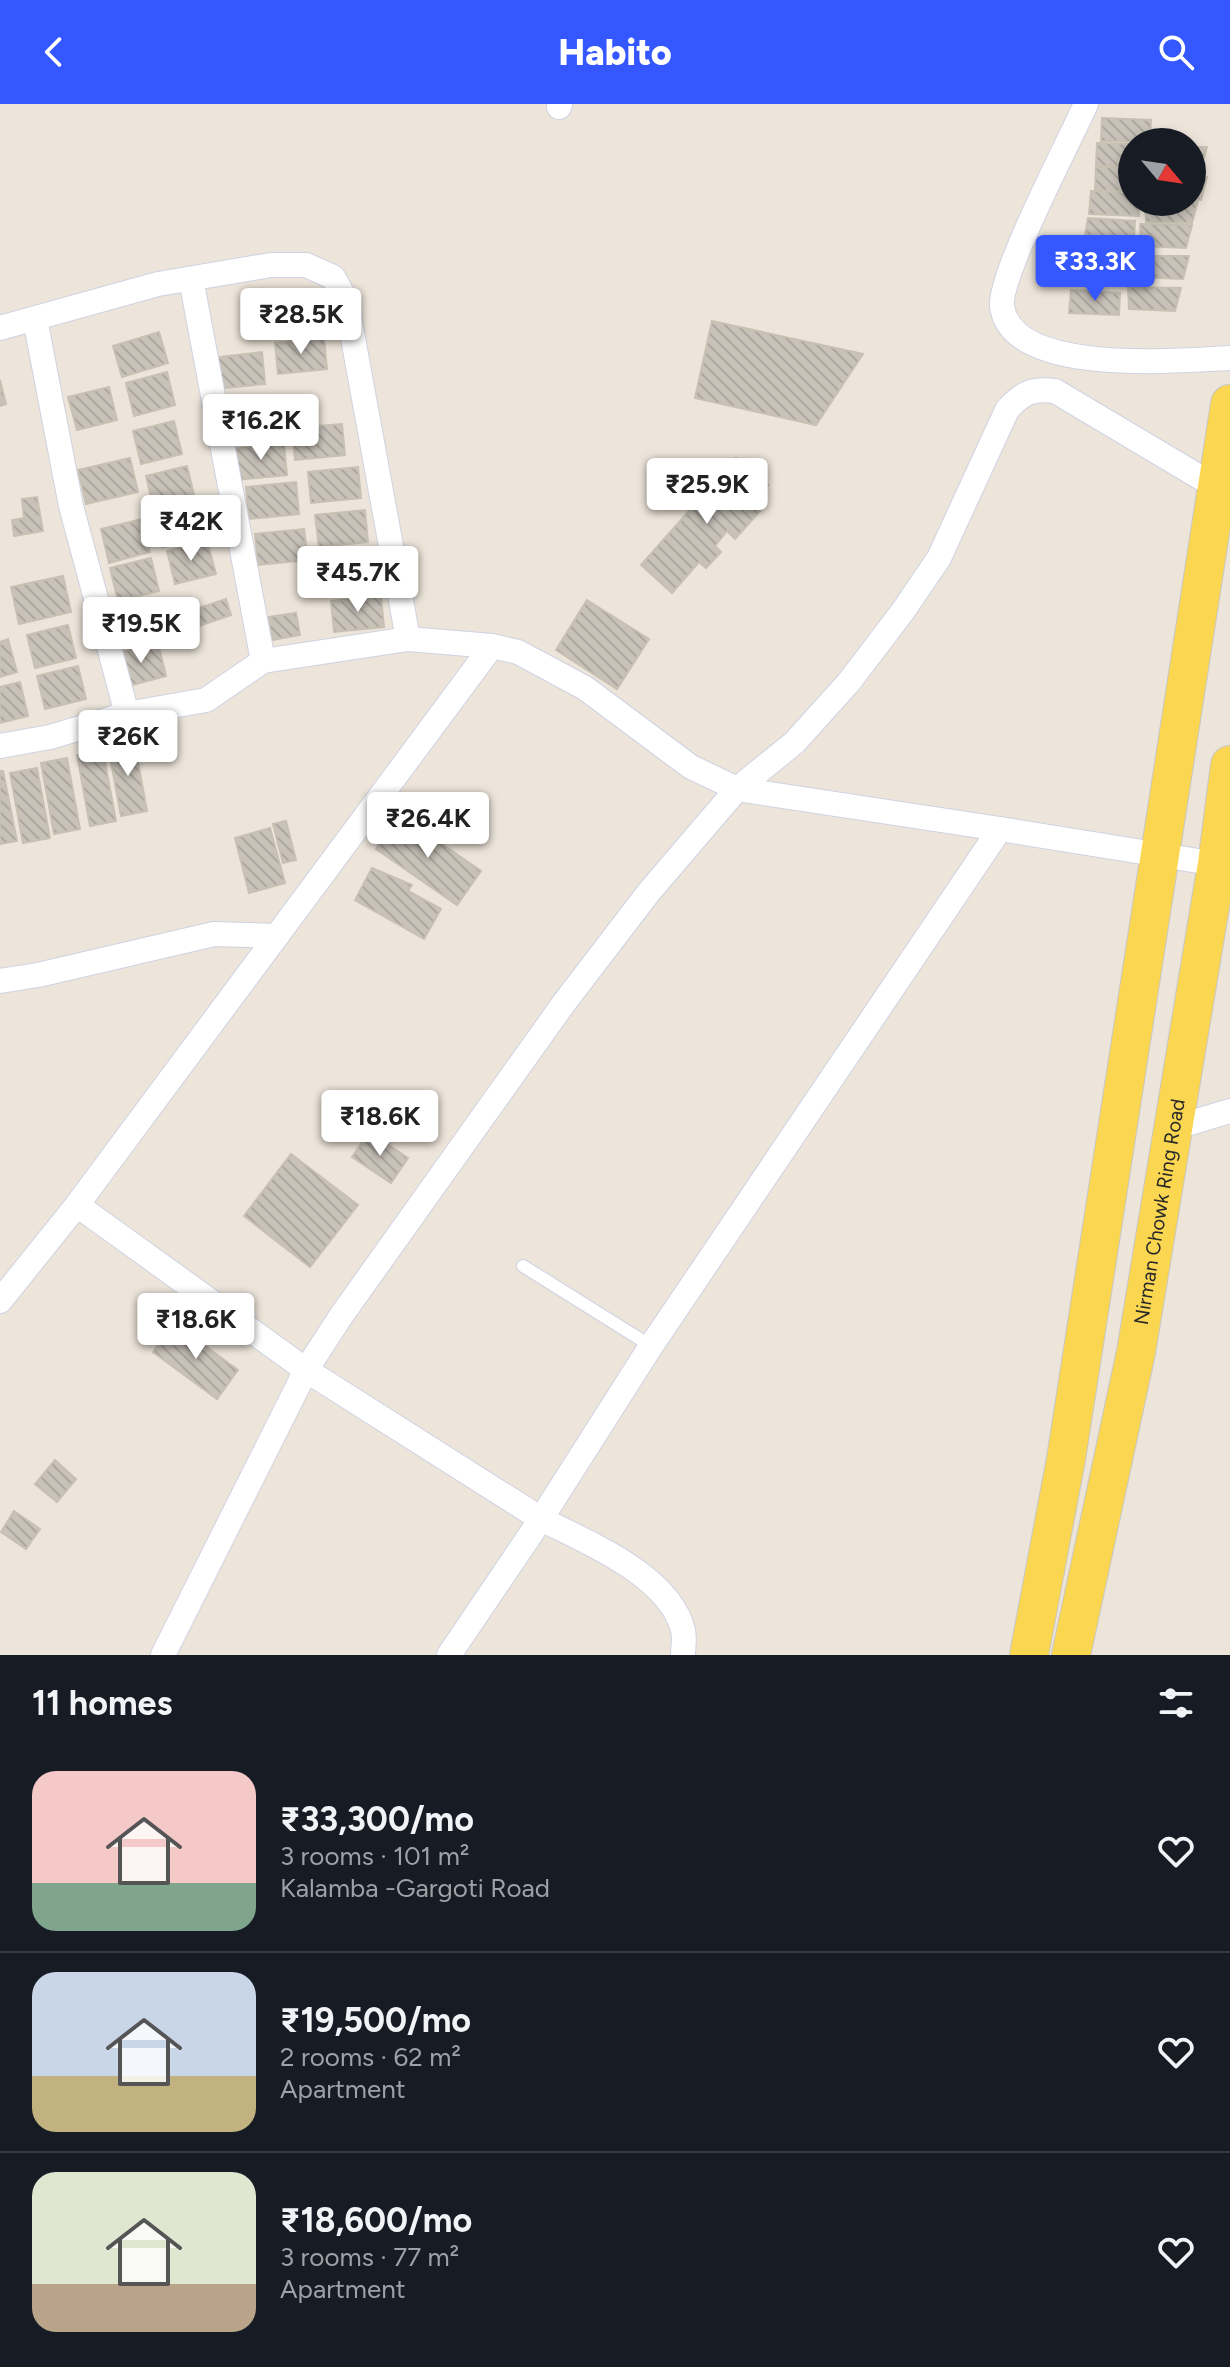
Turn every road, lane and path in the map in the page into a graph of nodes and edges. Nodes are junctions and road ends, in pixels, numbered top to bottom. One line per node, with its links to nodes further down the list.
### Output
1 (1086, 104): 5 (street)
2 (191, 279): 3 (street); 8 (street); 10 (street)
3 (35, 319): 4 (street); 11 (street)
4 (0, 328)
5 (1230, 358)
6 (1230, 404): 7 (main road)
7 (1218, 488): 14 (street); 16 (main road)
8 (408, 639): 9 (street); 10 (street)
9 (492, 646): 14 (street); 18 (street)
10 (263, 661): 11 (street)
11 (127, 714): 12 (street)
12 (0, 746)
13 (1230, 765): 17 (main road, Nirman Chowk Ring Road)
14 (737, 789): 15 (street); 26 (street)
15 (1000, 829): 16 (street); 25 (street)
16 (1159, 857): 17 (street); 31 (main road)
17 (1217, 864): 21 (main road, Nirman Chowk Ring Road)
18 (277, 936): 19 (street); 22 (street)
19 (0, 981)
20 (1230, 1111): 21 (street)
21 (1173, 1128): 32 (main road, Nirman Chowk Ring Road)
22 (77, 1205): 24 (street); 26 (street)
23 (523, 1266): 25 (lane)
24 (0, 1301)
25 (651, 1346): 27 (street)
26 (306, 1370): 27 (street); 28 (street)
27 (541, 1519): 29 (street); 30 (street)
28 (163, 1655)
29 (449, 1655)
30 (683, 1655)
31 (1029, 1655)
32 (1071, 1655)

